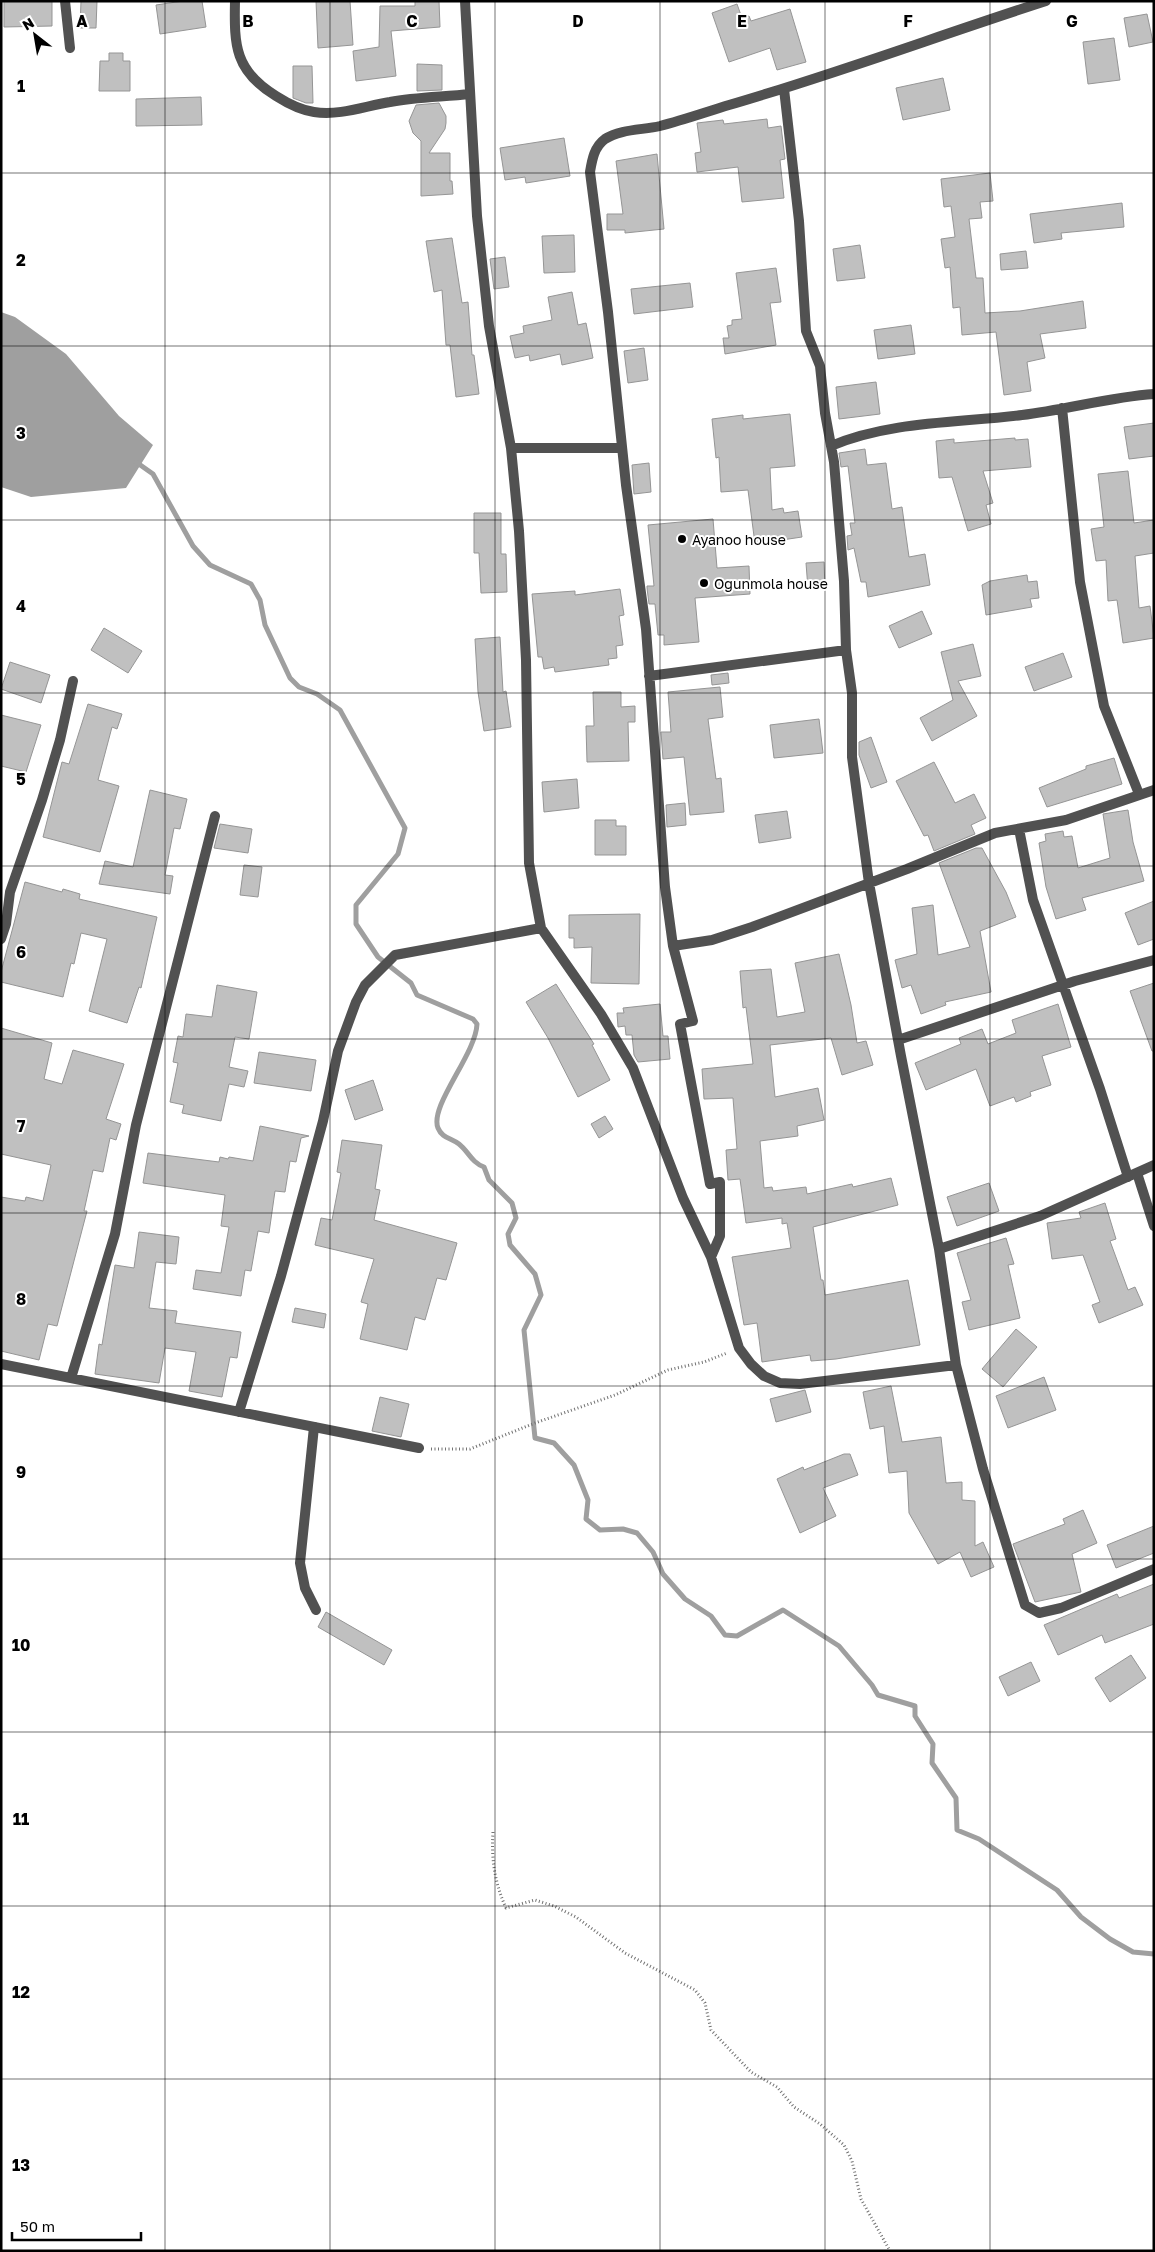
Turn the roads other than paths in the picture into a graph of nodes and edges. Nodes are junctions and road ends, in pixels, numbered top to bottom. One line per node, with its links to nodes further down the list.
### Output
1 (65, 1): 5 (street)
2 (235, 1): 7 (street)
3 (465, 1): 7 (street)
4 (1046, 1): 6 (street)
5 (70, 48)
6 (784, 89): 10 (street); 12 (street)
7 (470, 94): 11 (street)
8 (1154, 394): 9 (street)
9 (1062, 408): 10 (street); 17 (street)
10 (831, 446): 13 (street)
11 (511, 448): 12 (street); 21 (street)
12 (622, 448): 14 (street)
13 (846, 650): 14 (street); 20 (street)
14 (649, 676): 23 (street)
15 (72, 681): 22 (street)
16 (1154, 790): 17 (street)
17 (1139, 794): 19 (street)
18 (215, 816): 34 (street)
19 (1019, 829): 20 (street); 25 (street)
20 (870, 883): 23 (street); 26 (street)
21 (541, 928): 31 (street); 35 (street)
22 (1, 939)
23 (673, 946): 31 (street)
24 (1154, 960): 25 (street)
25 (1062, 986): 26 (street); 28 (street)
26 (898, 1040): 30 (street)
27 (1154, 1165): 28 (street)
28 (1132, 1175): 29 (street); 30 (street)
29 (1154, 1226)
30 (939, 1248): 33 (street)
31 (711, 1257): 33 (street)
32 (1, 1364): 34 (street)
33 (956, 1365): 38 (street)
34 (71, 1378): 35 (street)
35 (239, 1412): 36 (street)
36 (314, 1427): 37 (street); 39 (street)
37 (419, 1448)
38 (1154, 1569)
39 (316, 1610)

